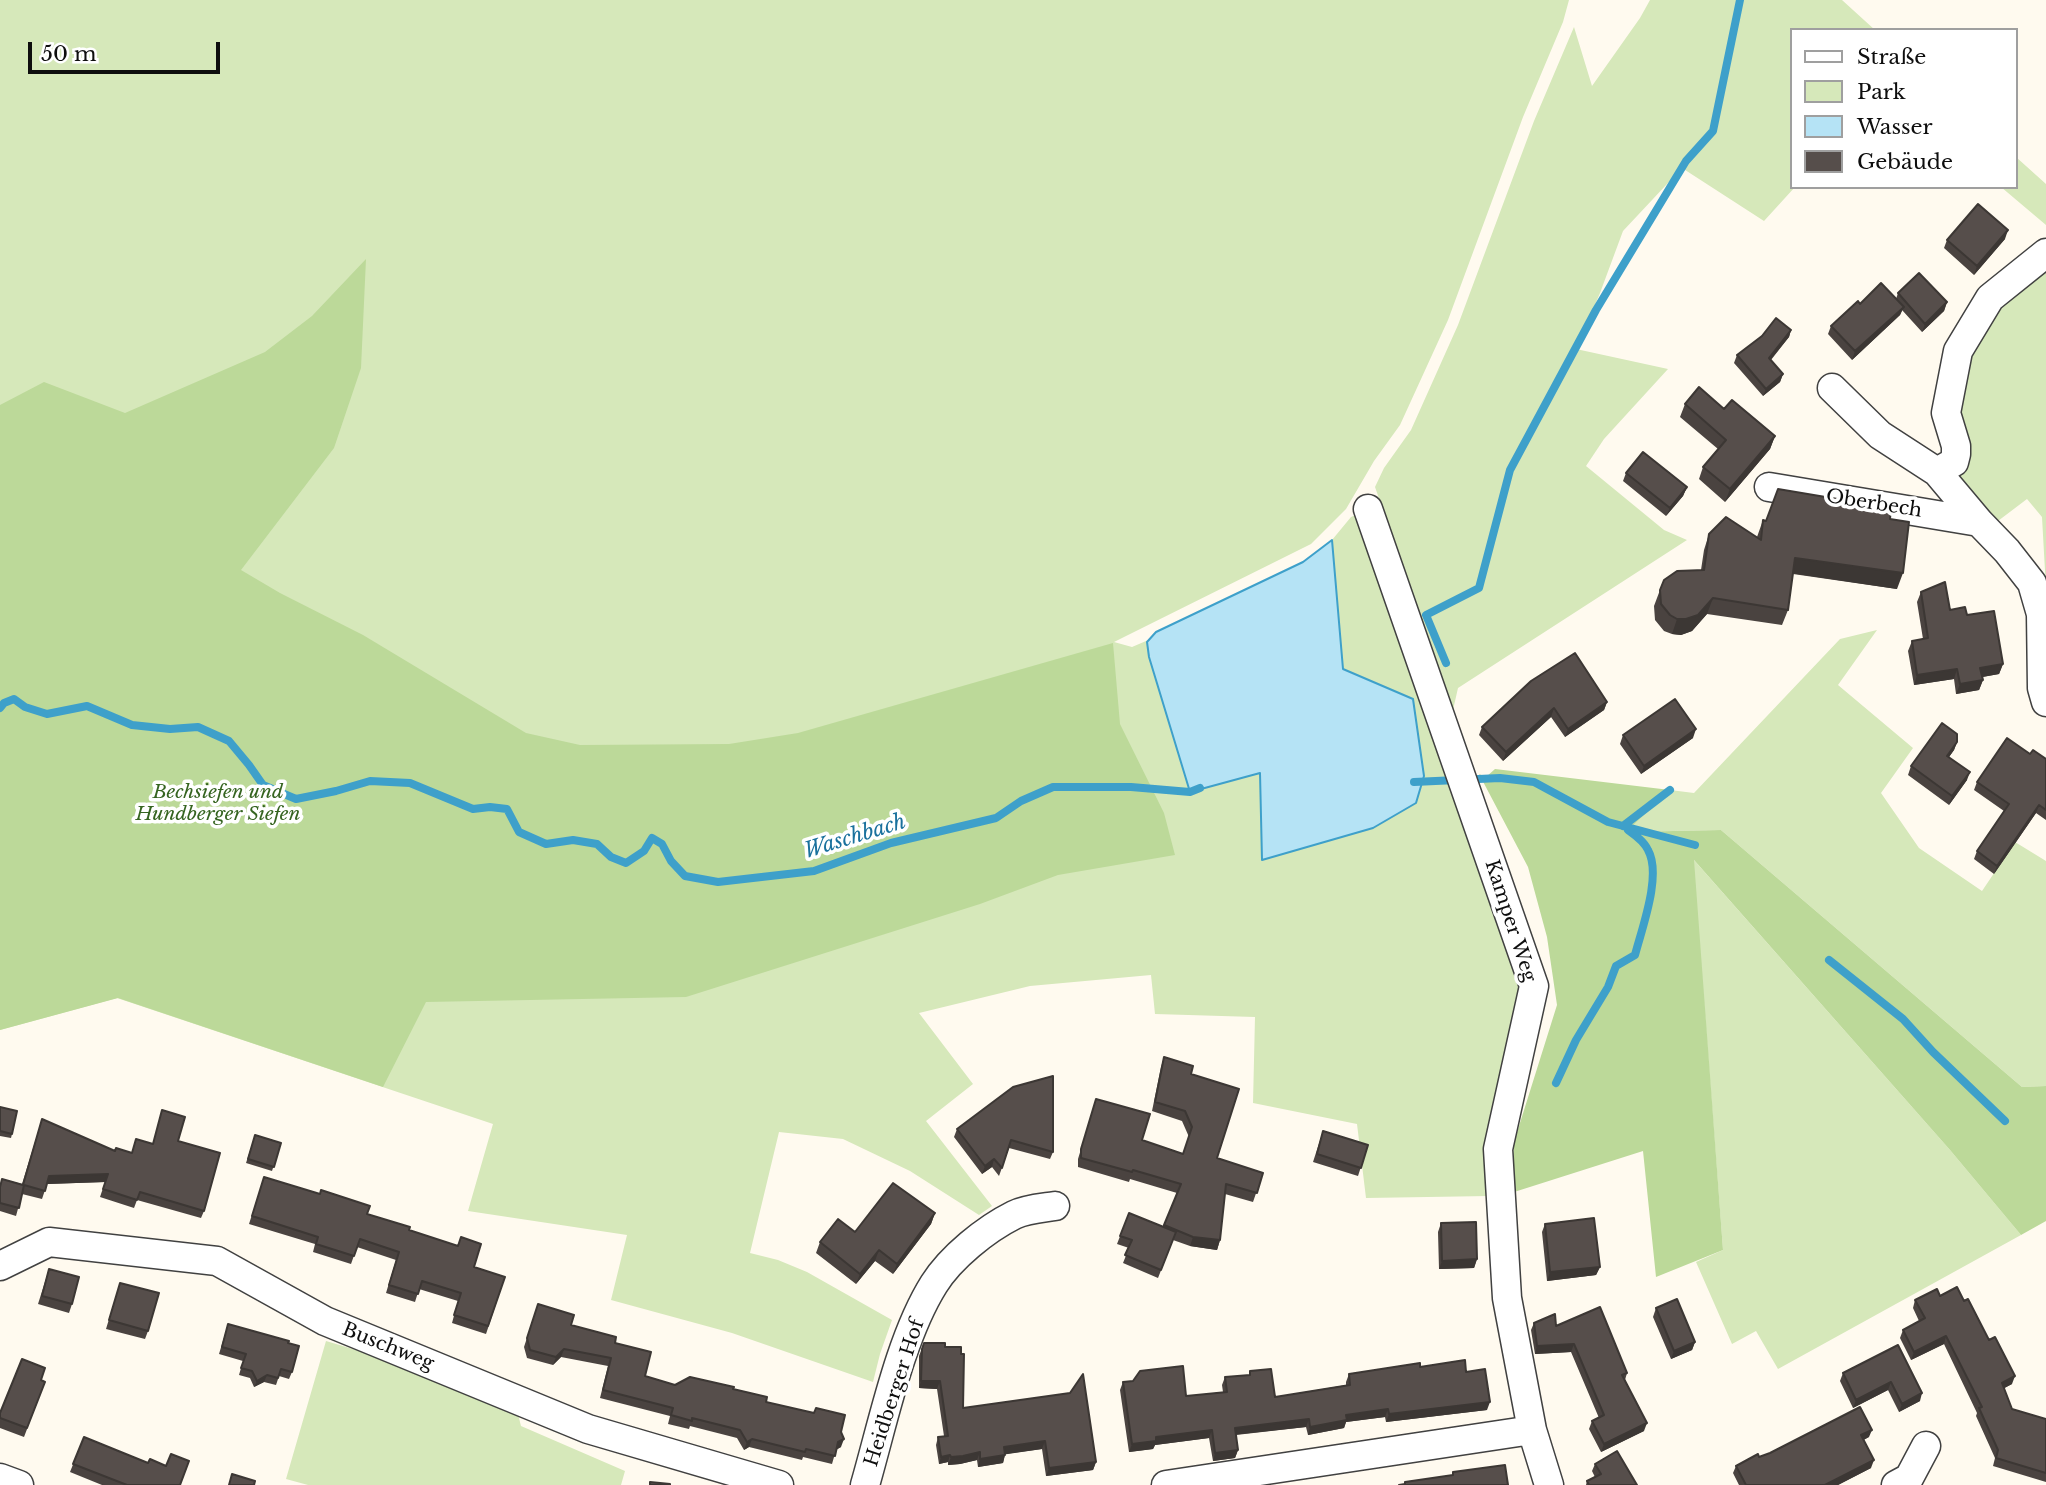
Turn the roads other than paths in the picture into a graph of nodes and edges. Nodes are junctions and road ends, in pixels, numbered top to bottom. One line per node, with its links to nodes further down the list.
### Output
1 (2046, 253): 3 (street)
2 (1832, 388): 3 (street, Oberbech)
3 (1937, 472): 6 (street, Oberbech)
4 (1769, 487): 6 (street, Oberbech)
5 (1368, 509): 10 (street, Kamper Weg)
6 (1979, 522): 7 (street, Oberbech)
7 (2044, 695)
8 (1055, 1206): 15 (street, Heidberger Hof)
9 (0, 1266): 14 (street, Buschweg)
10 (1532, 1430): 16 (street); 17 (street, Kamper Weg)
11 (1926, 1446): 18 (street)
12 (0, 1478): 13 (street)
13 (19, 1485)
14 (779, 1485)
15 (865, 1485)
16 (1166, 1485)
17 (1549, 1485)
18 (1896, 1485)

